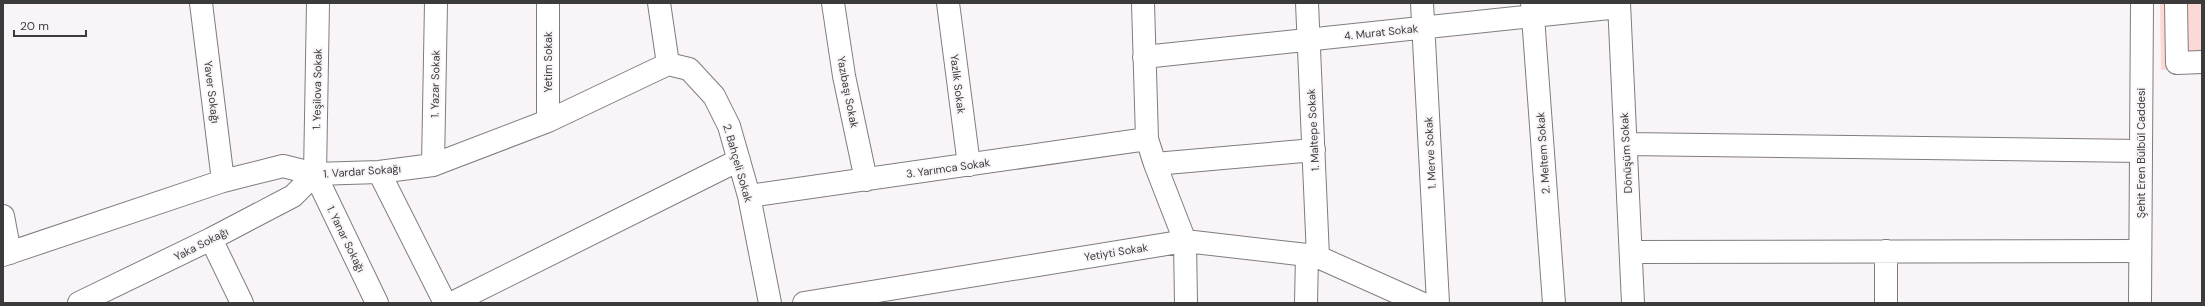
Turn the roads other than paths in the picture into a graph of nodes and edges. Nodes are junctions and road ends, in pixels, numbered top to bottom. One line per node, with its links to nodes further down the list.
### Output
1 (201, 3): 32 (street, Yaver Sokağı)
2 (318, 3): 30 (street, 1. Yeşilova Sokak)
3 (436, 3): 27 (street, 1. Yazar Sokak)
4 (548, 3): 20 (street, Yetim Sokak)
5 (659, 3): 19 (street)
6 (833, 3): 31 (street, Yazıbaşı Sokak)
7 (948, 3): 28 (street, Yazlık Sokak)
8 (1143, 3): 17 (street)
9 (1307, 3): 16 (street, 1. Maltepe Sokak)
10 (1422, 3): 15 (street, 1. Merve Sokak)
11 (2142, 3): 24 (street, Şehit Eren Bülbül Caddesi)
12 (2176, 3): 18 (street)
13 (1619, 5): 14 (street, 4. Murat Sokak); 22 (street, Dönüşüm Sokak)
14 (1532, 10): 15 (street, 4. Murat Sokak); 54 (street, 2. Meltem Sokak)
15 (1424, 28): 16 (street, 4. Murat Sokak); 53 (street, 1. Merve Sokak)
16 (1308, 40): 17 (street, 4. Murat Sokak); 23 (street, 1. Maltepe Sokak)
17 (1144, 57): 21 (street)
18 (2202, 62)
19 (668, 64): 20 (street, 1. Vardar Sokağı); 25 (street, 2. Bahçeli Sokak)
20 (548, 121): 27 (street, 1. Vardar Sokağı)
21 (1147, 139): 26 (street); 28 (street, 3. Yarımca Sokak)
22 (1626, 144): 24 (street); 39 (street, Dönüşüm Sokak)
23 (1314, 150): 26 (street); 41 (street, 1. Maltepe Sokak)
24 (2141, 151): 38 (street, Şehit Eren Bülbül Caddesi)
25 (739, 160): 33 (street, 2. Bahçeli Sokak); 48 (street)
26 (1155, 164): 36 (street)
27 (433, 165): 29 (street, 1. Vardar Sokağı)
28 (969, 165): 31 (street, 3. Yarımca Sokak)
29 (379, 172): 30 (street, 1. Vardar Sokağı); 47 (street)
30 (315, 174): 32 (street, 1. Vardar Sokağı); 35 (street, Yaka Sokağı); 46 (street, 1. Yanar Sokağı)
31 (866, 180): 33 (street, 3. Yarımca Sokak)
32 (223, 181): 40 (street, 1. Vardar Sokağı)
33 (749, 196): 49 (street, 2. Bahçeli Sokak)
34 (3, 216): 40 (street)
35 (211, 239): 42 (street, Yaka Sokağı); 45 (street)
36 (1185, 241): 41 (street, Yetiyti Sokak); 50 (street, Yetiyti Sokak); 51 (street)
37 (1886, 251): 38 (street); 39 (street); 56 (street)
38 (2140, 251): 57 (street, Şehit Eren Bülbül Caddesi)
39 (1631, 252): 55 (street, Dönüşüm Sokak)
40 (6, 254)
41 (1313, 256): 43 (street, Yetiyti Sokak); 52 (street, 1. Maltepe Sokak)
42 (113, 296): 44 (street, Yaka Sokağı)
43 (1414, 302)
44 (79, 303)
45 (242, 303)
46 (377, 303)
47 (446, 303)
48 (452, 303)
49 (770, 303)
50 (804, 303)
51 (1186, 303)
52 (1306, 303)
53 (1438, 303)
54 (1554, 303)
55 (1633, 303)
56 (1886, 303)
57 (2140, 303)

